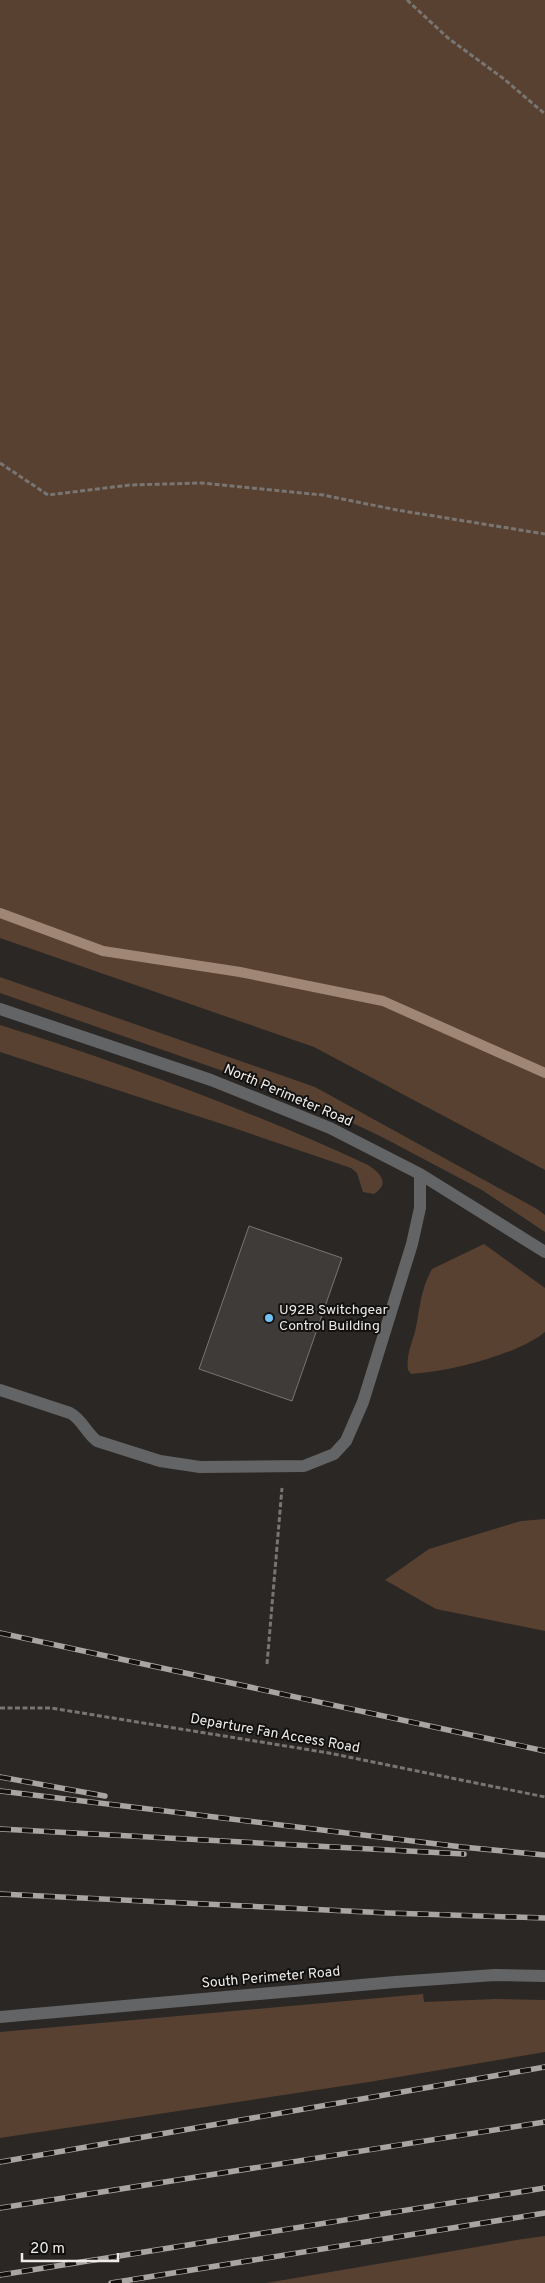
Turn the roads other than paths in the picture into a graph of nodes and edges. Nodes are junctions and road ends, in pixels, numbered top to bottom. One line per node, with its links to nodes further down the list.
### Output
1 (0, 1009): 2 (lane, North Perimeter Road)
2 (420, 1174): 3 (lane, North Perimeter Road); 4 (lane)
3 (545, 1252)
4 (0, 1390)
5 (545, 1976): 6 (lane, South Perimeter Road)
6 (0, 2017)

